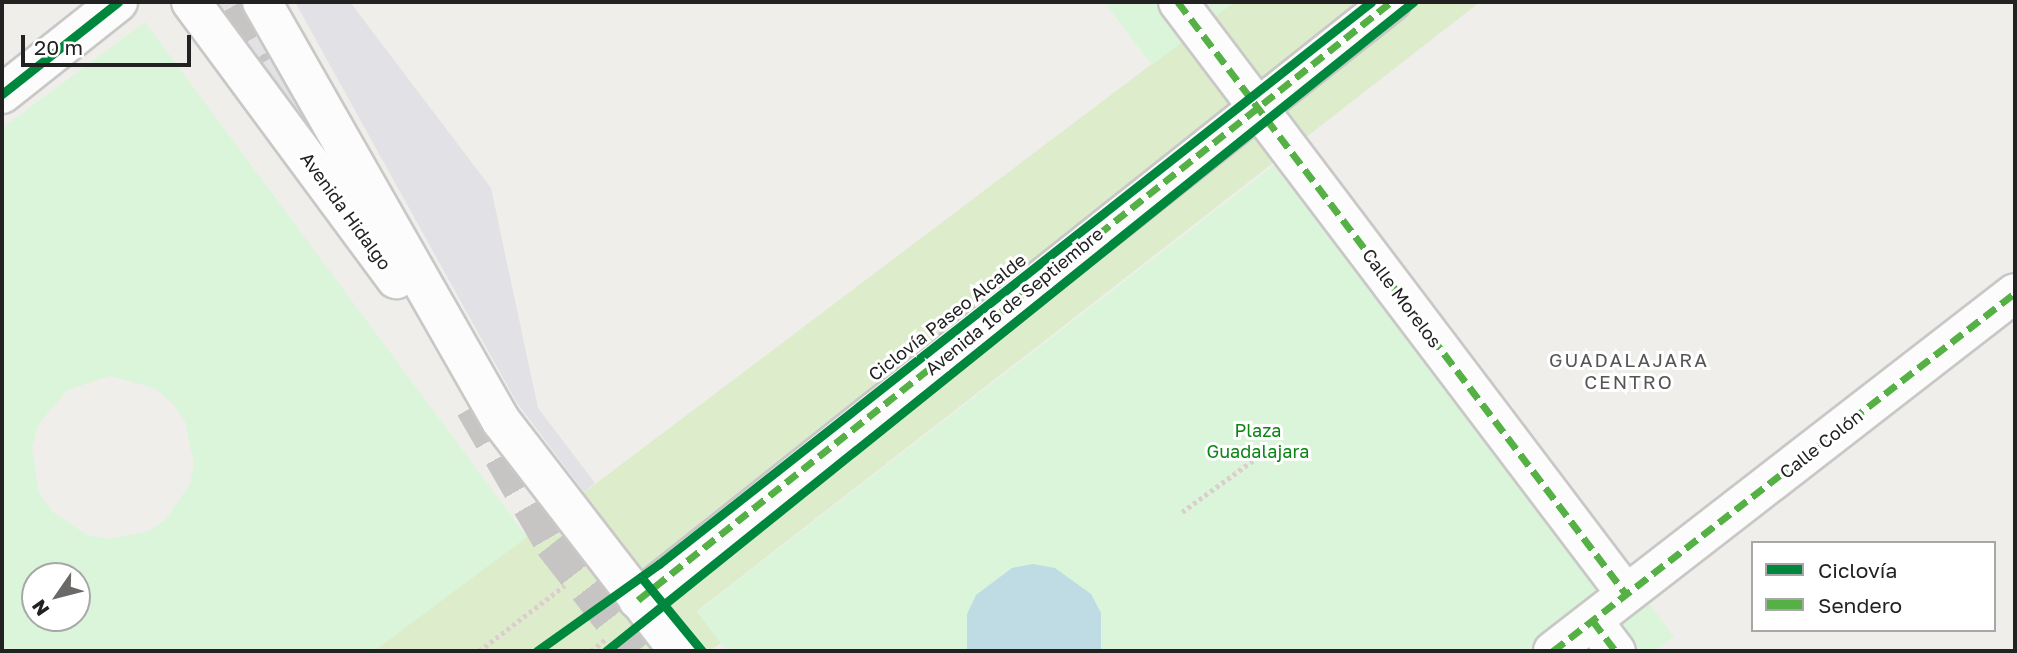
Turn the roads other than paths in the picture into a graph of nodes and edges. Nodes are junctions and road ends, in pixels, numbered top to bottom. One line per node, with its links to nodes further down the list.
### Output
1 (118, 2): 6 (street)
2 (191, 2): 9 (street, Avenida Hidalgo)
3 (262, 2): 9 (street, Avenida Hidalgo)
4 (1178, 2): 7 (street, Calle Morelos)
5 (1391, 2): 7 (street, Avenida 16 de Septiembre)
6 (2, 94)
7 (1258, 107): 10 (street, Calle Morelos); 11 (street, Avenida 16 de Septiembre)
8 (2015, 293): 10 (street, Calle Colón)
9 (501, 421): 11 (street, Avenida Hidalgo)
10 (1626, 594): 12 (street, Calle Colón)
11 (644, 608): 13 (street, Avenida Hidalgo)
12 (1592, 621): 14 (street, Calle Colón); 15 (street)
13 (680, 651)
14 (1553, 651)
15 (1616, 651)

